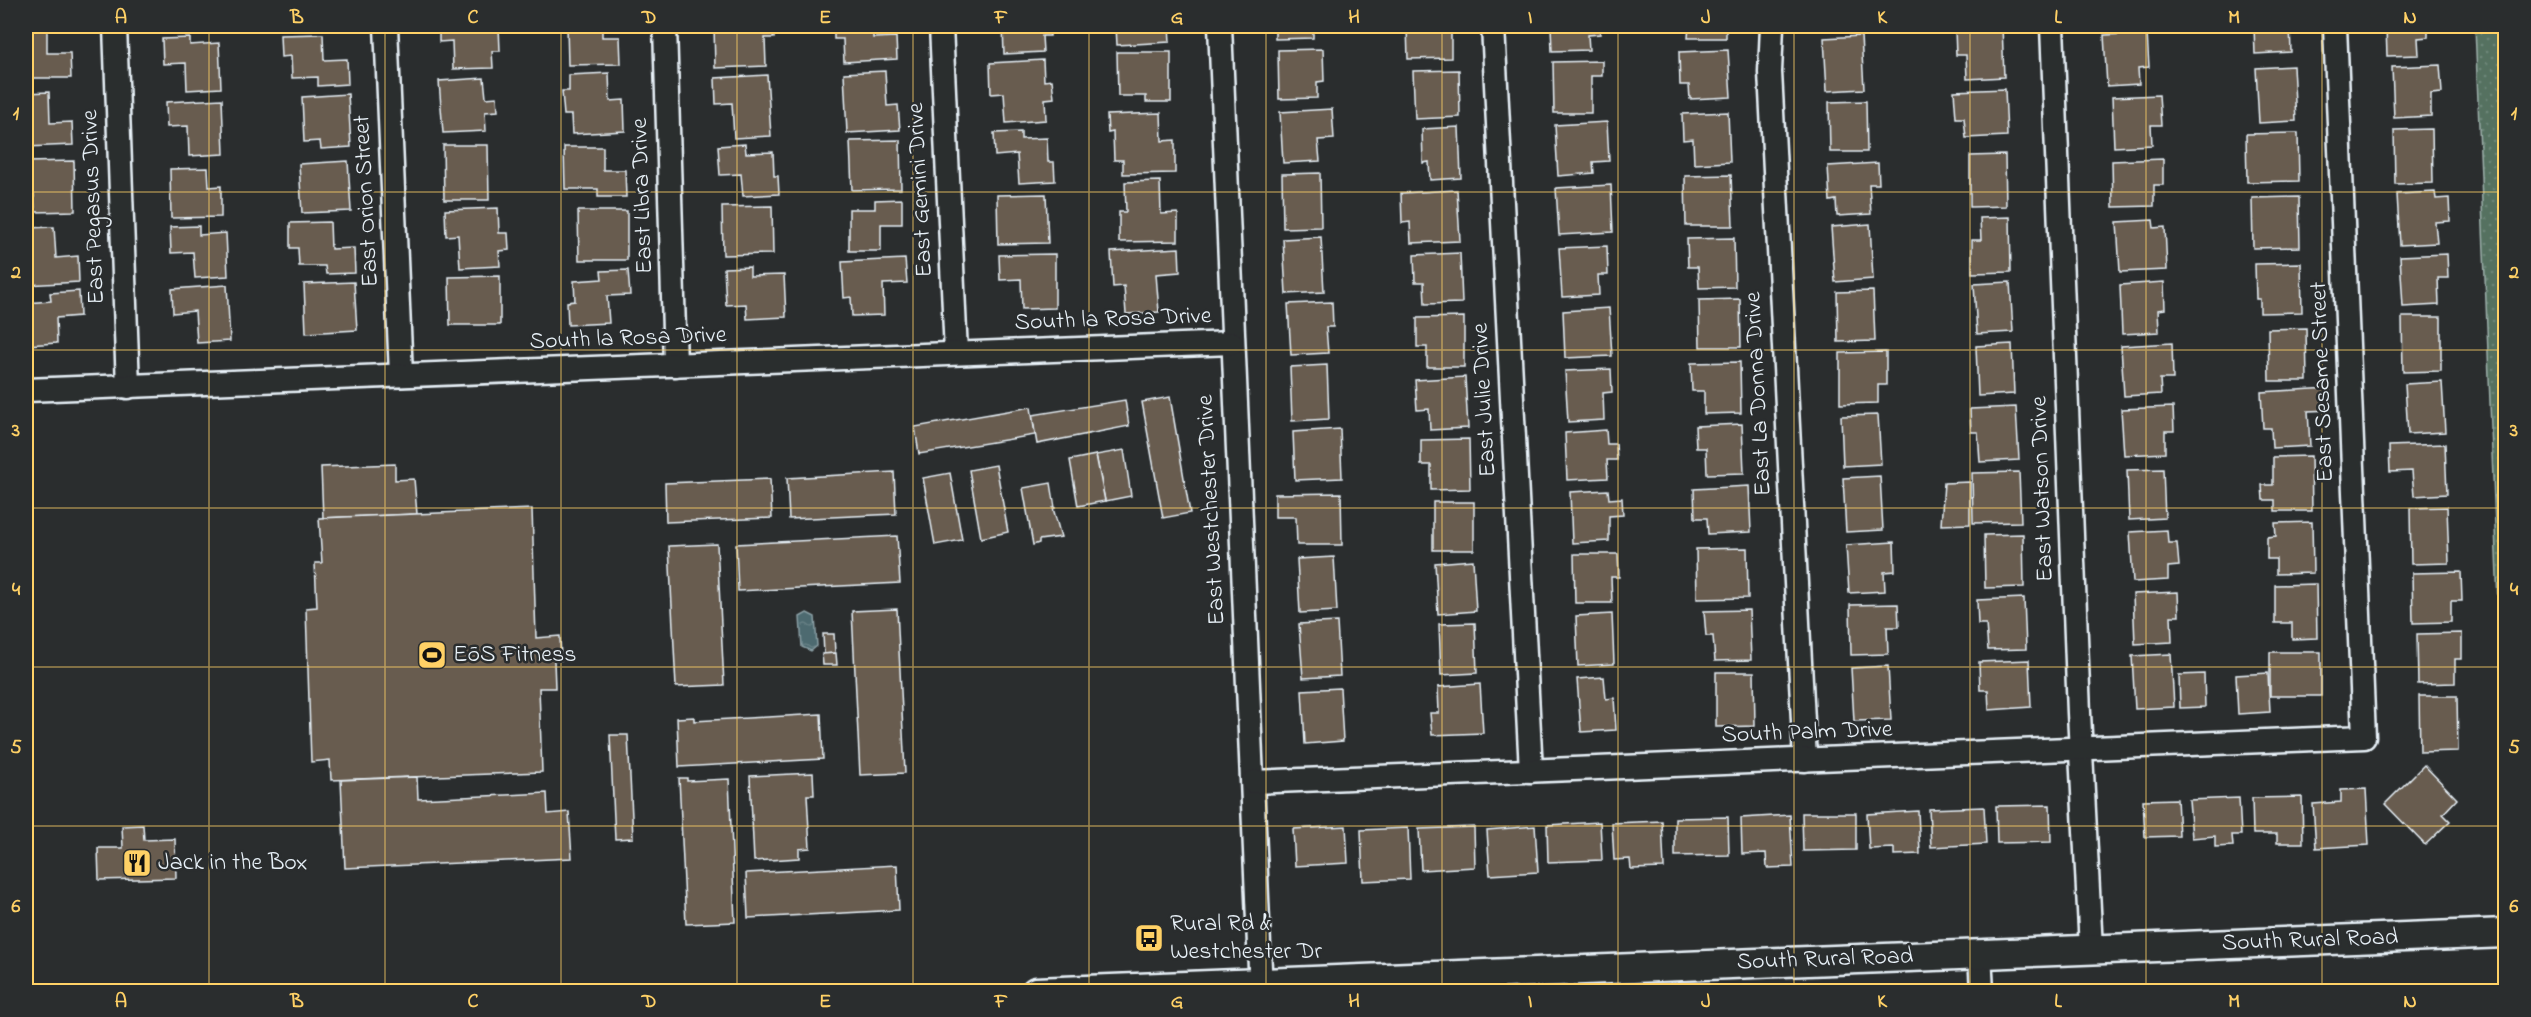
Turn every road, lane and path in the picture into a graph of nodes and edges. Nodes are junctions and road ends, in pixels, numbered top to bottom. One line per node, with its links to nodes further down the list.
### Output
1 (115, 26): 14 (street, East Pegasus Drive)
2 (386, 26): 13 (street, East Orion Street)
3 (665, 26): 12 (street, East Libra Drive)
4 (941, 26): 11 (street, East Gemini Drive)
5 (1220, 26): 10 (street, East Westchester Drive)
6 (1493, 26): 19 (street, East Julie Drive)
7 (1772, 26): 18 (street, East La Donna Drive)
8 (2052, 26): 17 (street, East Watson Drive)
9 (2335, 26): 16 (street, East Sesame Street)
10 (1232, 343): 11 (street, South la Rosa Drive); 20 (street, East Westchester Drive)
11 (956, 353): 12 (street, South la Rosa Drive)
12 (675, 365): 13 (street, South la Rosa Drive)
13 (401, 375): 14 (street, South la Rosa Drive)
14 (128, 387): 15 (street, South la Rosa Drive)
15 (26, 390)
16 (2364, 737): 17 (street, South Palm Drive)
17 (2081, 748): 18 (street, South Palm Drive); 22 (street, East Watson Drive)
18 (1805, 760): 19 (street, South Palm Drive)
19 (1531, 771): 20 (street, South Palm Drive)
20 (1253, 782): 24 (street, East Westchester Drive)
21 (2505, 933): 22 (main road, South Rural Road)
22 (2091, 950): 23 (main road, South Rural Road)
23 (1980, 953): 24 (main road, South Rural Road); 26 (street)
24 (1261, 987): 25 (main road, South Rural Road)
25 (1036, 992)
26 (1982, 992)

